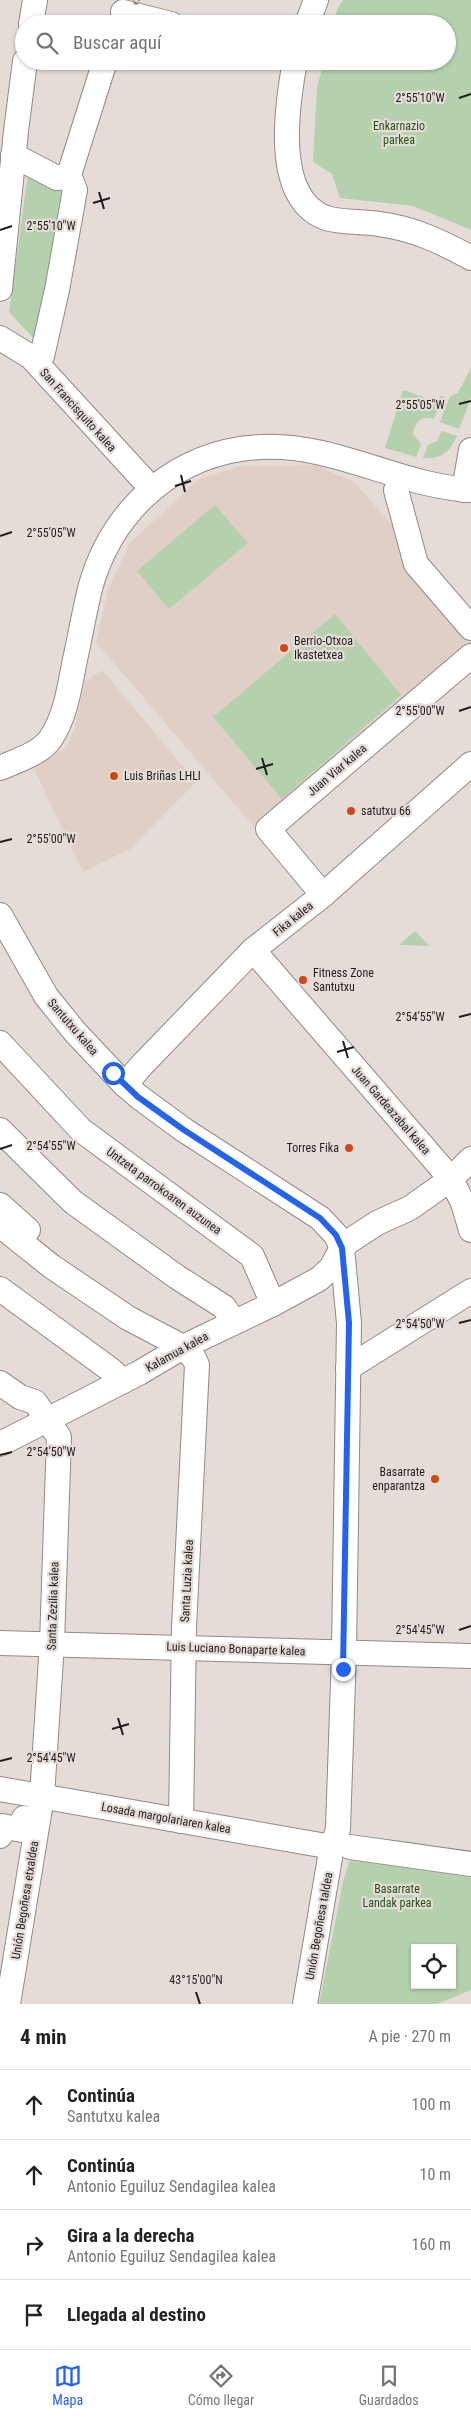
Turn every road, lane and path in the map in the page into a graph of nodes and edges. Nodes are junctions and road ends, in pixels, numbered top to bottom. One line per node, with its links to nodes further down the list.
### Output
1 (35, 0): 3 (street)
2 (316, 0): 4 (street)
3 (32, 15)
4 (310, 15)
5 (24, 70): 8 (street)
6 (102, 70): 9 (street)
7 (293, 70): 10 (street)
8 (13, 155): 9 (street); 11 (street)
9 (69, 175): 13 (street)
10 (471, 258)
11 (0, 289)
12 (0, 338): 15 (street, San Francisquito kalea)
13 (42, 356)
14 (471, 450): 17 (street)
15 (152, 488): 17 (street); 21 (street)
16 (396, 490): 18 (street)
17 (468, 490)
18 (471, 628)
19 (471, 656): 22 (street, Juan Viar kalea)
20 (471, 764): 22 (street, Fika kalea)
21 (0, 768)
22 (323, 894): 24 (street, Fika kalea)
23 (0, 915): 26 (street, Santutxu kalea)
24 (253, 950): 26 (street, Fika kalea); 30 (street, Juan Gardeazabal kalea)
25 (0, 1043): 39 (street, Untzeta parrokoaren auzunea)
26 (125, 1085): 33 (street, Santutxu kalea)
27 (0, 1115): 40 (street)
28 (0, 1130): 40 (street)
29 (471, 1159): 30 (street)
30 (451, 1179): 32 (street); 35 (street, Juan Gardeazabal kalea)
31 (0, 1205): 41 (street)
32 (398, 1213): 33 (street); 36 (street)
33 (324, 1221): 36 (street)
34 (0, 1225): 41 (street)
35 (471, 1230)
36 (342, 1248): 39 (street, Kalamua kalea); 44 (street, Unión Begoñesa taldea)
37 (0, 1289): 45 (street)
38 (471, 1291): 44 (street)
39 (273, 1304): 40 (street, Kalamua kalea)
40 (229, 1315): 42 (street, Kalamua kalea)
41 (163, 1335): 42 (street)
42 (183, 1347): 45 (street, Kalamua kalea); 51 (street, Santa Luzia kalea)
43 (0, 1367): 47 (street)
44 (348, 1368): 52 (street, Unión Begoñesa taldea)
45 (123, 1381): 47 (street, Kalamua kalea)
46 (0, 1383): 47 (street)
47 (41, 1411): 48 (street, Kalamua kalea); 50 (street, Santa Zezilia kalea)
48 (0, 1444)
49 (0, 1643): 50 (street, Luis Luciano Bonaparte kalea)
50 (52, 1643): 51 (street, Luis Luciano Bonaparte kalea); 55 (street, Santa Zezilia kalea)
51 (184, 1648): 52 (street, Luis Luciano Bonaparte kalea); 57 (street, Santa Luzia kalea)
52 (344, 1651): 53 (street, Luis Luciano Bonaparte kalea); 59 (street, Unión Begoñesa taldea)
53 (471, 1656)
54 (0, 1789): 55 (street, Losada margolariaren kalea)
55 (42, 1796): 57 (street, Losada margolariaren kalea); 61 (street, Unión Begoñesa etxaldea)
56 (24, 1818): 58 (street)
57 (181, 1821): 59 (street, Losada margolariaren kalea)
58 (0, 1836)
59 (341, 1847): 60 (street, Losada margolariaren kalea); 62 (street, Unión Begoñesa taldea)
60 (471, 1864)
61 (8, 2004)
62 (305, 2004)

